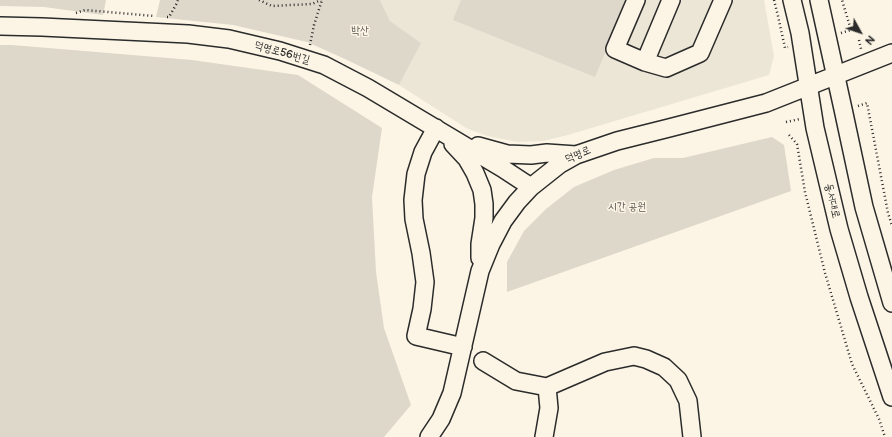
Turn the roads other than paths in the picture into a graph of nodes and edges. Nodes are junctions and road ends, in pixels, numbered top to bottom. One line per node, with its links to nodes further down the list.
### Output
1 (636, 0): 8 (street)
2 (671, 0): 8 (street)
3 (723, 0): 8 (street)
4 (792, 0): 10 (street, 동서대로)
5 (818, 0): 9 (street)
6 (0, 26): 11 (street, 덕명로56번길)
7 (892, 53): 9 (street, 덕명로)
8 (645, 62)
9 (836, 75): 10 (street, 덕명로); 15 (street)
10 (808, 86): 12 (street, 덕명로); 19 (street, 동서대로)
11 (440, 130): 12 (street); 13 (street, 덕명로56번길); 14 (street); 16 (street)
12 (576, 155): 13 (street, 덕명로)
13 (531, 187): 14 (street, 덕명로)
14 (480, 271): 16 (street, 덕명로)
15 (892, 303)
16 (463, 347): 20 (street, 덕명로)
17 (483, 361): 18 (street)
18 (547, 387): 21 (street); 22 (street)
19 (892, 397)
20 (429, 437)
21 (544, 437)
22 (692, 437)

